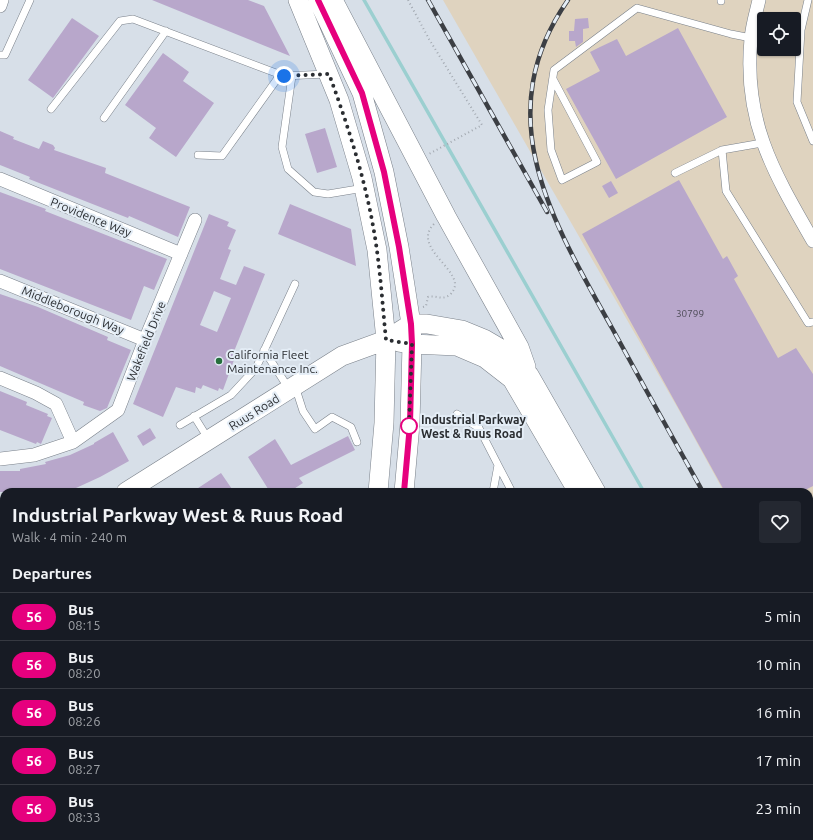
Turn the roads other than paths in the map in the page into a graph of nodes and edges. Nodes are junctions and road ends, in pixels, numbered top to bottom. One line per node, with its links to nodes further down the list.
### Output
1 (2, 0): 8 (street)
2 (30, 0): 11 (lane)
3 (298, 0): 12 (main road)
4 (318, 0): 30 (main road)
5 (333, 0): 36 (main road)
6 (759, 0): 10 (street)
7 (808, 0): 18 (lane)
8 (0, 6)
9 (166, 31): 13 (lane); 16 (lane); 17 (lane)
10 (751, 38): 15 (lane); 19 (street)
11 (0, 55)
12 (329, 74): 14 (lane); 24 (main road)
13 (280, 75): 14 (lane); 21 (lane)
14 (292, 76): 24 (lane)
15 (553, 79): 15 (lane)
16 (51, 109)
17 (104, 118)
18 (813, 141)
19 (762, 143): 20 (lane); 26 (street)
20 (722, 150): 22 (lane); 31 (lane)
21 (198, 155)
22 (675, 173)
23 (0, 180): 27 (street, Providence Way)
24 (364, 188): 33 (main road)
25 (195, 220): 27 (street, Wakefield Drive)
26 (813, 241)
27 (181, 254): 32 (street, Wakefield Drive)
28 (0, 281): 32 (street, Middleborough Way)
29 (295, 284): 35 (lane)
30 (411, 324): 33 (main road, Ruus Road); 34 (main road); 36 (main road)
31 (811, 324)
32 (145, 340): 43 (street, Wakefield Drive)
33 (386, 340): 34 (main road); 38 (main road, Ruus Road); 48 (main road)
34 (412, 344): 49 (main road); 52 (main road)
35 (264, 350): 38 (lane); 40 (lane)
36 (529, 375): 53 (main road)
37 (0, 378): 43 (street)
38 (292, 388): 42 (main road, Ruus Road); 44 (lane)
39 (457, 414): 46 (lane)
40 (194, 416): 41 (lane); 42 (lane)
41 (180, 425)
42 (209, 440): 47 (main road, Ruus Road)
43 (73, 442): 45 (street, Wakefield Drive)
44 (357, 442)
45 (0, 459)
46 (498, 465): 50 (lane); 51 (lane)
47 (132, 488)
48 (378, 488)
49 (404, 488)
50 (494, 488)
51 (510, 488)
52 (576, 488)
53 (594, 488)

